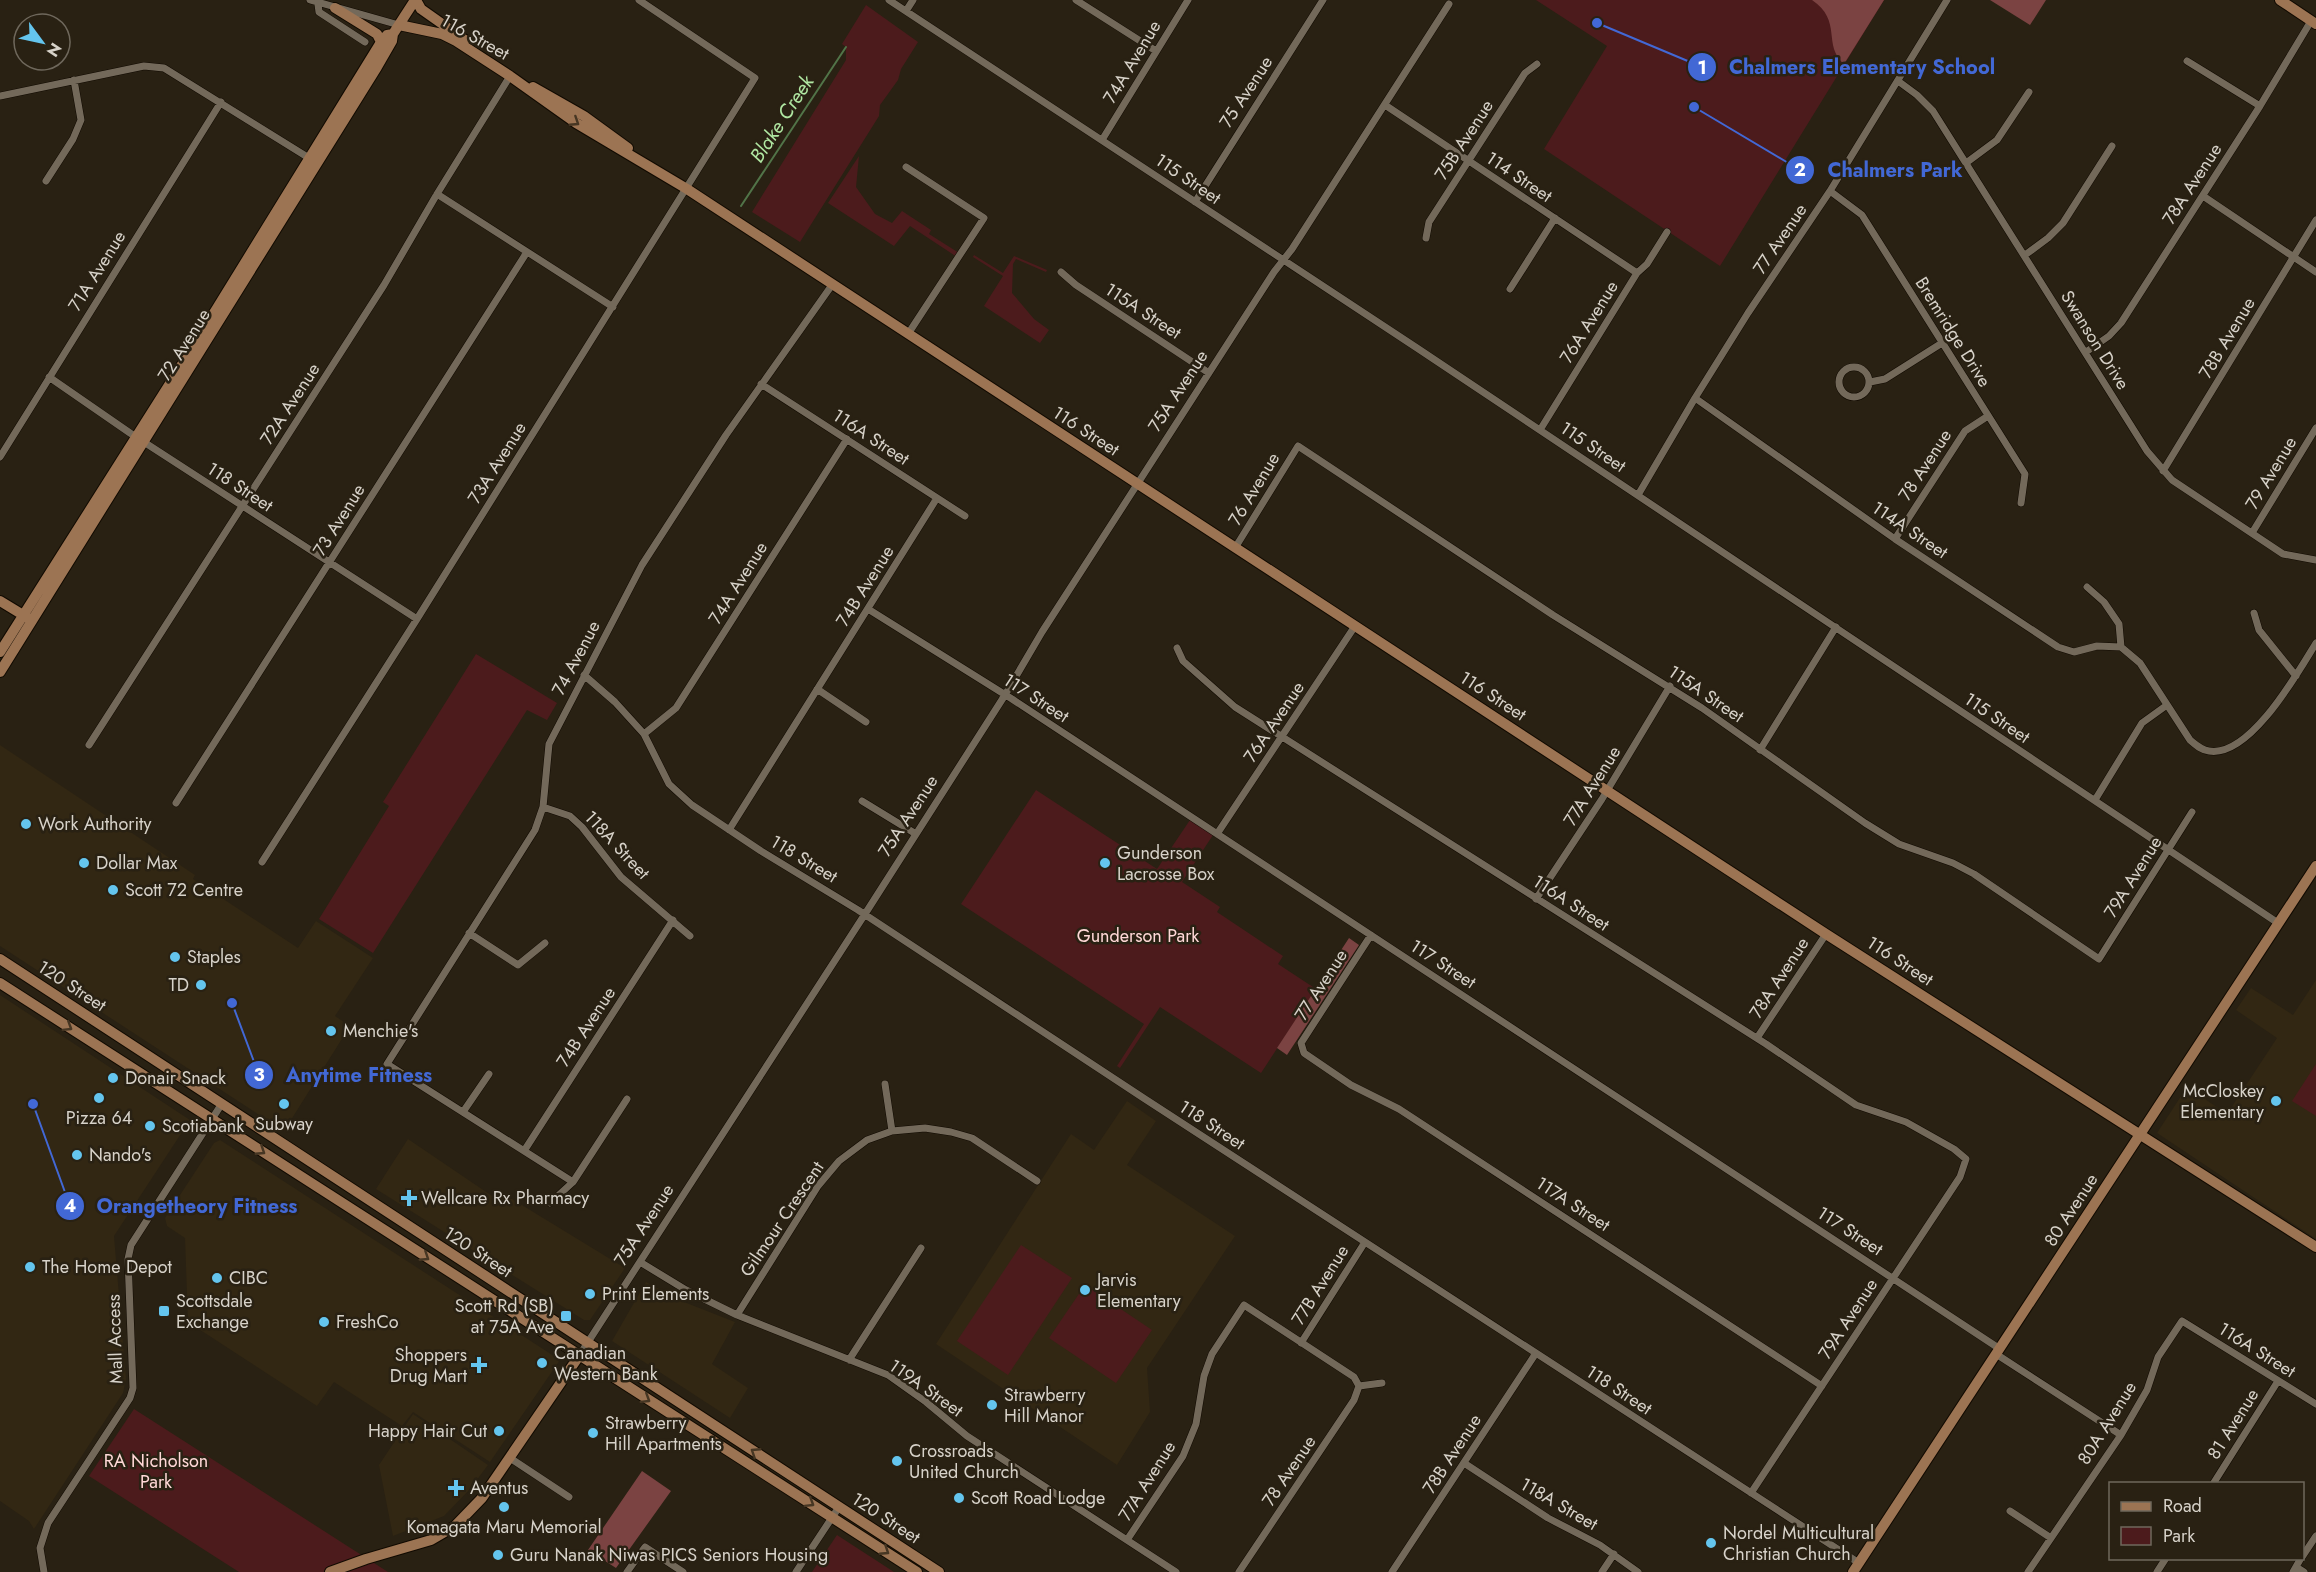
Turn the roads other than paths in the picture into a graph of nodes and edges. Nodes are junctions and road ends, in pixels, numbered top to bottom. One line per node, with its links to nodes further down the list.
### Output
1 (310, 0): 11 (street, 116 Street)
2 (416, 0): 16 (main road, 72 Avenue); 20 (main road)
3 (639, 0): 38 (street, 73A Avenue)
4 (889, 0): 14 (street, 115 Street)
5 (913, 0): 14 (street)
6 (1076, 0): 19 (street)
7 (1188, 0): 19 (street, 74A Avenue)
8 (1323, 0): 42 (street, 75 Avenue)
9 (1947, 0): 25 (street, 77 Avenue)
10 (2280, 0): 15 (main road)
11 (318, 4): 13 (street, 116 Street); 17 (street, 116 Street)
12 (1449, 4): 29 (street, 75A Avenue)
13 (335, 8): 16 (street, 116 Street); 18 (main road)
14 (906, 11): 31 (street, 115 Street)
15 (2314, 22): 30 (street, 78A Avenue)
16 (396, 29): 18 (main road, 72 Avenue); 20 (main road, 116 Street); 69 (main road, 72 Avenue)
17 (365, 42)
18 (381, 42): 33 (main road, 72 Avenue)
19 (1156, 51): 31 (street, 74A Avenue)
20 (484, 59): 23 (main road, 116 Street)
21 (2187, 61): 30 (street)
22 (1538, 64): 34 (street, 75B Avenue)
23 (510, 76): 38 (main road, 116 Street); 40 (street, 72A Avenue)
24 (74, 80): 27 (street); 28 (street); 37 (street)
25 (1898, 81): 35 (street, Swanson Drive); 39 (street, 77 Avenue)
26 (2029, 92): 35 (street)
27 (0, 96)
28 (221, 102): 33 (street); 61 (street, 71A Avenue)
29 (1385, 105): 34 (street, 114 Street); 50 (street, 75A Avenue)
30 (2260, 106): 41 (street, 78A Avenue)
31 (1102, 140): 42 (street, 115 Street)
32 (2112, 146): 48 (street)
33 (309, 158): 69 (main road, 72 Avenue)
34 (1468, 160): 43 (street, 114 Street); 46 (street, 75B Avenue)
35 (1966, 163): 48 (street, Swanson Drive)
36 (906, 167): 57 (street)
37 (46, 181)
38 (687, 189): 54 (main road, 116 Street); 56 (street, 73A Avenue)
39 (1830, 191): 58 (street, Bremridge Drive); 64 (street, 77 Avenue)
40 (436, 194): 47 (street); 77 (street, 72A Avenue)
41 (2203, 196): 49 (street); 59 (street, 78A Avenue)
42 (1195, 202): 50 (street, 115 Street)
43 (1555, 218): 53 (street, 114 Street); 55 (street)
44 (2316, 220): 49 (street, 78B Avenue)
45 (1667, 232): 53 (street, 76A Avenue)
46 (1426, 238)
47 (527, 252): 56 (street); 83 (street, 73 Avenue)
48 (2025, 255): 59 (street, Swanson Drive)
49 (2294, 257): 52 (street); 72 (street, 78B Avenue)
50 (1283, 260): 60 (street, 75A Avenue); 67 (street, 115 Street)
51 (1061, 272): 60 (street, 115A Street)
52 (2316, 272)
53 (1637, 273): 67 (street, 76A Avenue)
54 (832, 285): 57 (main road, 116 Street); 63 (street, 74 Avenue)
55 (1510, 289)
56 (613, 307): 89 (street, 73A Avenue)
57 (909, 334): 73 (main road, 116 Street)
58 (1942, 343): 62 (street); 65 (street, Bremridge Drive)
59 (2085, 352): 72 (street, Swanson Drive)
60 (1209, 373): 73 (street, 75A Avenue)
61 (49, 377): 69 (street, 118 Street); 71 (street, 71A Avenue)
62 (1870, 382): 62 (street)
63 (761, 384): 68 (street, 116A Street); 97 (street, 74 Avenue)
64 (1695, 398): 74 (street, 77 Avenue); 80 (street, 114A Street)
65 (1988, 416): 76 (street, Bremridge Drive); 80 (street, 78 Avenue)
66 (2316, 428): 79 (street, 79 Avenue)
67 (1540, 430): 74 (street, 115 Street)
68 (847, 439): 75 (street, 116A Street); 104 (street, 74A Avenue)
69 (140, 440): 77 (street, 118 Street); 88 (main road, 72 Avenue)
70 (1298, 446): 81 (street, 76 Avenue); 99 (street, 115A Street)
71 (0, 457)
72 (2163, 471): 79 (street, Swanson Drive)
73 (1137, 484): 81 (main road, 116 Street); 101 (street, 75A Avenue)
74 (1638, 495): 91 (street, 115 Street)
75 (937, 498): 78 (street, 116A Street); 86 (street, 74B Avenue)
76 (2021, 503)
77 (243, 506): 83 (street, 118 Street); 106 (street, 72A Avenue)
78 (965, 516)
79 (2252, 533): 82 (street, Swanson Drive)
80 (1895, 539): 93 (street, 114A Street)
81 (1235, 548): 90 (main road, 116 Street)
82 (2316, 560)
83 (330, 562): 89 (street, 118 Street); 111 (street, 73 Avenue)
84 (2086, 587): 93 (street)
85 (0, 601): 88 (main road)
86 (868, 609): 100 (street, 74B Avenue); 101 (street, 117 Street)
87 (2254, 613): 98 (street)
88 (27, 618): 95 (main road, 72 Avenue); 96 (main road, 72 Avenue)
89 (417, 619): 118 (street, 73A Avenue)
90 (1355, 627): 105 (street, 76A Avenue); 108 (main road, 116 Street)
91 (1836, 627): 107 (street); 109 (street, 115 Street)
92 (2316, 643): 98 (street)
93 (2121, 647): 102 (street)
94 (1177, 648): 105 (street, 116A Street)
95 (0, 652)
96 (0, 672)
97 (584, 675): 104 (street, 118 Street); 112 (street, 74 Avenue)
98 (2296, 676): 102 (street)
99 (1670, 686): 107 (street, 115A Street); 108 (street, 77A Avenue)
100 (817, 689): 103 (street); 114 (street, 74B Avenue)
101 (1005, 695): 115 (street, 75A Avenue); 116 (street, 117 Street)
102 (2167, 705): 109 (street)
103 (866, 722)
104 (644, 734): 114 (street, 118 Street)
105 (1282, 737): 116 (street, 76A Avenue); 120 (street, 116A Street)
106 (89, 745)
107 (1760, 750): 130 (street, 115A Street)
108 (1607, 790): 120 (street, 77A Avenue); 125 (main road, 116 Street)
109 (2095, 800): 117 (street, 115 Street)
110 (862, 801): 115 (street)
111 (176, 803)
112 (543, 807): 122 (street, 118A Street); 124 (street, 74 Avenue)
113 (2192, 812): 117 (street, 79A Avenue)
114 (729, 830): 121 (street, 118 Street)
115 (916, 834): 121 (street, 75A Avenue)
116 (1217, 834): 126 (street, 117 Street)
117 (2168, 850): 123 (street, 115 Street); 130 (street, 79A Avenue)
118 (262, 862)
119 (2316, 866): 123 (main road, 80 Avenue)
120 (1536, 899): 132 (street, 116A Street)
121 (865, 914): 150 (street, 118 Street); 154 (street, 75A Avenue)
122 (673, 920): 127 (street, 118A Street); 142 (street, 74B Avenue)
123 (2278, 923): 141 (main road, 80 Avenue)
124 (469, 933): 128 (street); 138 (street, 74 Avenue)
125 (1826, 934): 132 (street, 78A Avenue); 141 (main road, 116 Street)
126 (1371, 935): 133 (street, 77 Avenue); 155 (street, 117 Street)
127 (690, 936)
128 (545, 943)
129 (0, 959): 137 (main road, 120 Street)
130 (2099, 959)
131 (0, 983): 139 (main road, 120 Street, one-way to 139)
132 (1757, 1038): 143 (street, 116A Street)
133 (1304, 1053): 167 (street, 117A Street)
134 (489, 1074): 138 (street)
135 (885, 1084): 140 (street)
136 (627, 1099): 145 (street)
137 (221, 1105): 139 (street, Mall Access); 148 (main road, 120 Street)
138 (463, 1112): 142 (street)
139 (212, 1119): 147 (main road, 120 Street, one-way to 147); 186 (street, Mall Access)
140 (892, 1131): 144 (street, Gilmour Crescent); 156 (street, Gilmour Crescent)
141 (2140, 1134): 151 (main road, 116 Street); 160 (main road, 80 Avenue)
142 (524, 1151): 145 (street)
143 (1966, 1159): 155 (street, 79A Avenue)
144 (1037, 1181)
145 (573, 1182): 146 (street)
146 (550, 1203)
147 (343, 1204): 148 (main road); 149 (main road, 120 Street)
148 (403, 1223): 153 (main road, 120 Street)
149 (397, 1239): 153 (main road); 162 (main road, 120 Street, one-way to 162)
150 (1365, 1242): 159 (street, 77B Avenue); 161 (street, 118 Street)
151 (2316, 1247)
152 (921, 1248): 163 (street)
153 (462, 1261): 158 (main road, 120 Street)
154 (640, 1262): 156 (street, 119A Street); 158 (street, 75A Avenue)
155 (1893, 1277): 160 (street, 117 Street); 167 (street, 79A Avenue)
156 (737, 1315): 163 (street, 119A Street)
157 (2182, 1321): 164 (street, 116A Street); 169 (street, 80A Avenue)
158 (588, 1343): 162 (street, 75A Avenue); 175 (main road, 120 Street, one-way to 158)
159 (1301, 1343): 166 (street); 180 (street, 77A Avenue)
160 (1998, 1352): 169 (street, 117 Street); 183 (main road, 80 Avenue)
161 (1536, 1353): 171 (street, 78B Avenue); 173 (street, 118 Street)
162 (579, 1356): 170 (main road, 75A Avenue); 177 (main road, 120 Street, one-way to 177)
163 (849, 1360): 180 (street, 119A Street)
164 (2278, 1381): 168 (street, 116A Street); 172 (street, 81 Avenue)
165 (1383, 1383): 166 (street)
166 (1359, 1386): 194 (street, 78 Avenue)
167 (1822, 1386): 173 (street, 79A Avenue)
168 (2316, 1404)
169 (2121, 1435): 179 (street, 80A Avenue)
170 (510, 1458): 174 (street); 187 (main road, 75A Avenue)
171 (1464, 1463): 181 (street, 118A Street); 185 (street, 78B Avenue)
172 (2214, 1482)
173 (1751, 1493): 183 (street, 118 Street)
174 (568, 1497)
175 (839, 1507): 177 (street); 192 (main road, 120 Street)
176 (2010, 1511): 179 (street)
177 (832, 1517): 190 (street); 191 (main road, 120 Street, one-way to 191)
178 (2316, 1536): 182 (street)
179 (2051, 1538): 197 (street, 80A Avenue)
180 (1127, 1540): 193 (street, 119A Street)
181 (1614, 1554): 195 (street); 196 (street, 118A Street)
182 (2304, 1555)
183 (1856, 1568)
184 (2294, 1569): 198 (street)
185 (1396, 1571)
186 (44, 1572)
187 (330, 1572)
188 (627, 1572): 189 (street)
189 (683, 1572)
190 (796, 1572)
191 (917, 1572)
192 (939, 1572)
193 (1176, 1572)
194 (1239, 1572)
195 (1602, 1572)
196 (1638, 1572)
197 (2028, 1572)
198 (2304, 1572)

